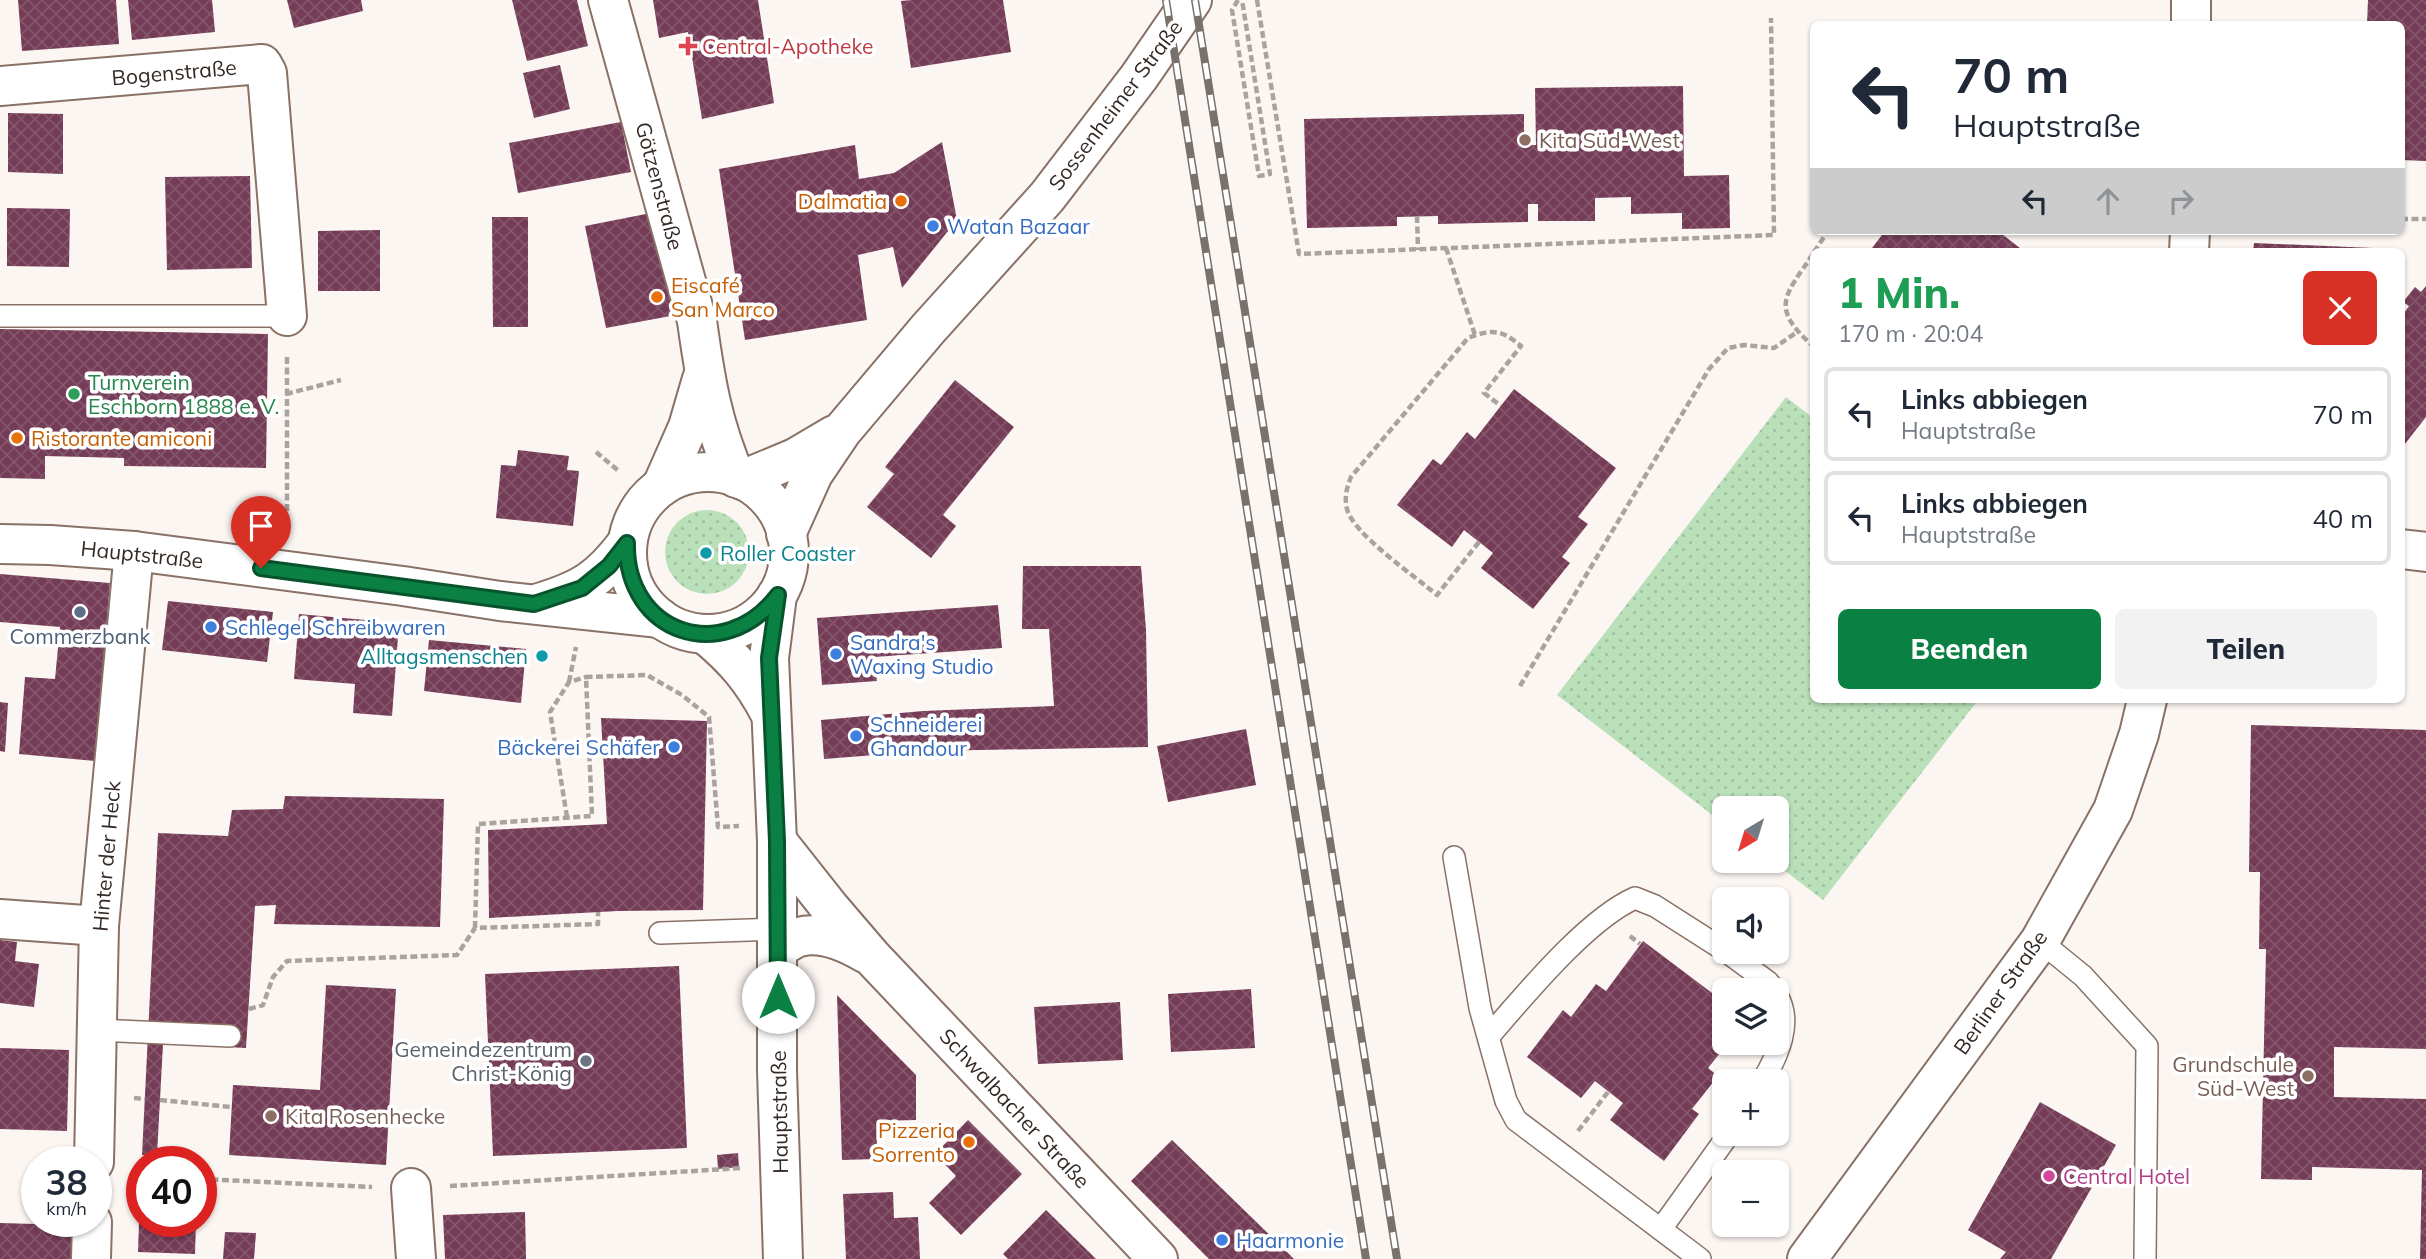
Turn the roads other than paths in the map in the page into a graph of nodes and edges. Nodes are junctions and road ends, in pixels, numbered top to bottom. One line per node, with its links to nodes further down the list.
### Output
1 (608, 0): 8 (street, Götzenstraße)
2 (1192, 0): 9 (street, Sossenheimer Straße)
3 (2191, 0): 4 (street)
4 (2191, 21)
5 (0, 86): 7 (street, Bogenstraße)
6 (0, 316): 7 (lane)
7 (287, 316)
8 (704, 374): 10 (street, Götzenstraße); 11 (street, Götzenstraße)
9 (842, 430): 10 (street, Sossenheimer Straße); 12 (street, Sossenheimer Straße)
10 (739, 479): 11 (street, Hauptstraße); 12 (street, Hauptstraße)
11 (662, 486): 13 (street, Hauptstraße)
12 (786, 534): 18 (street, Hauptstraße)
13 (627, 543): 19 (street, Hauptstraße); 20 (street, Hauptstraße)
14 (0, 544): 16 (street, Hauptstraße)
15 (2405, 549): 17 (street)
16 (134, 551): 19 (street, Hauptstraße); 27 (street, Hinter der Heck)
17 (2426, 552)
18 (778, 595): 21 (street, Hauptstraße); 23 (street, Hauptstraße)
19 (534, 604): 20 (street, Hauptstraße)
20 (660, 618): 21 (street, Hauptstraße)
21 (705, 634): 23 (street, Hauptstraße)
22 (2146, 703): 30 (street, Berliner Straße)
23 (770, 713): 24 (street, Hauptstraße)
24 (777, 832): 29 (street, Hauptstraße); 32 (street, Schwalbacher Straße)
25 (1454, 858): 37 (lane)
26 (0, 919): 27 (street)
27 (99, 926): 35 (street, Hinter der Heck)
28 (660, 933): 29 (lane)
29 (778, 938): 32 (street, Schwalbacher Straße); 45 (street, Hauptstraße)
30 (2040, 941): 48 (street, Berliner Straße); 49 (lane)
31 (1712, 942): 37 (lane)
32 (872, 957): 46 (street, Schwalbacher Straße)
33 (1744, 964): 34 (lane)
34 (1763, 978)
35 (96, 1030): 36 (lane); 38 (street, Hinter der Heck)
36 (230, 1036)
37 (1489, 1036): 41 (lane)
38 (94, 1146)
39 (1720, 1146): 41 (lane)
40 (411, 1188): 44 (street)
41 (1661, 1229): 47 (lane)
42 (92, 1237): 43 (street)
43 (91, 1259)
44 (416, 1259)
45 (783, 1259)
46 (1158, 1259)
47 (1700, 1259)
48 (1807, 1259)
49 (2145, 1259)

